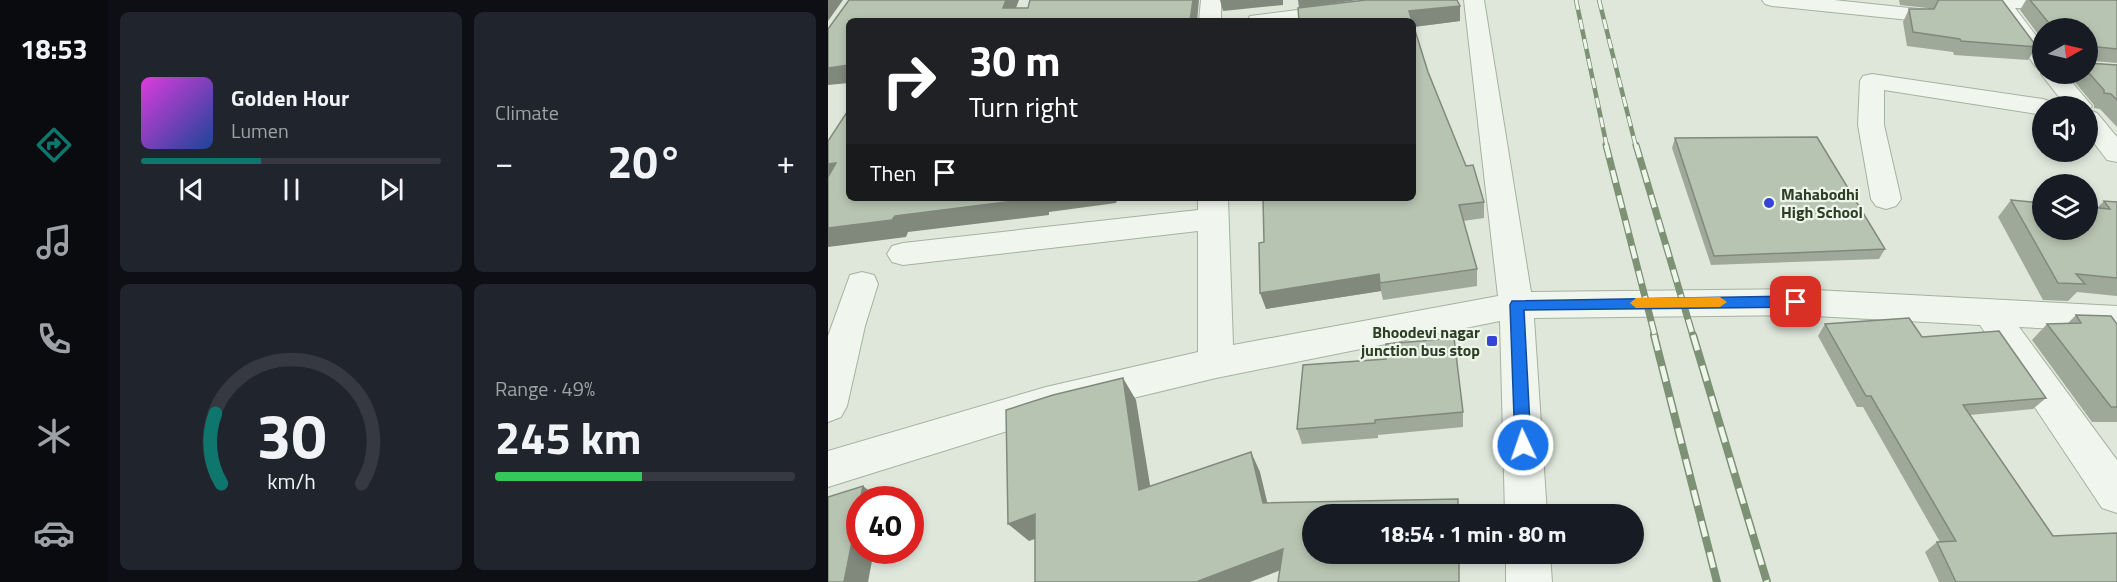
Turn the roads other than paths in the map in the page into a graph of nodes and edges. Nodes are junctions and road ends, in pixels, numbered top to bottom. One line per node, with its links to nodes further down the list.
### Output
1 (1211, 0): 7 (street)
2 (1427, 0): 8 (street)
3 (1474, 0): 20 (street)
4 (1772, 0): 6 (street)
5 (2104, 2): 9 (street); 10 (street)
6 (1919, 15)
7 (1210, 18)
8 (1282, 18)
9 (2117, 18)
10 (2032, 46)
11 (2061, 84): 12 (street)
12 (2071, 96)
13 (2032, 105): 16 (street)
14 (2098, 130): 15 (street)
15 (2117, 154)
16 (1886, 199)
17 (1212, 208): 18 (street); 24 (street)
18 (903, 254)
19 (862, 284): 23 (street)
20 (1516, 305): 21 (street); 24 (street); 28 (street)
21 (1991, 314): 22 (street); 27 (street)
22 (2117, 319)
23 (838, 327): 25 (street)
24 (1216, 363): 26 (street)
25 (828, 406)
26 (828, 469)
27 (2117, 494)
28 (1526, 504)
29 (1528, 564): 30 (street)
30 (1529, 582)

